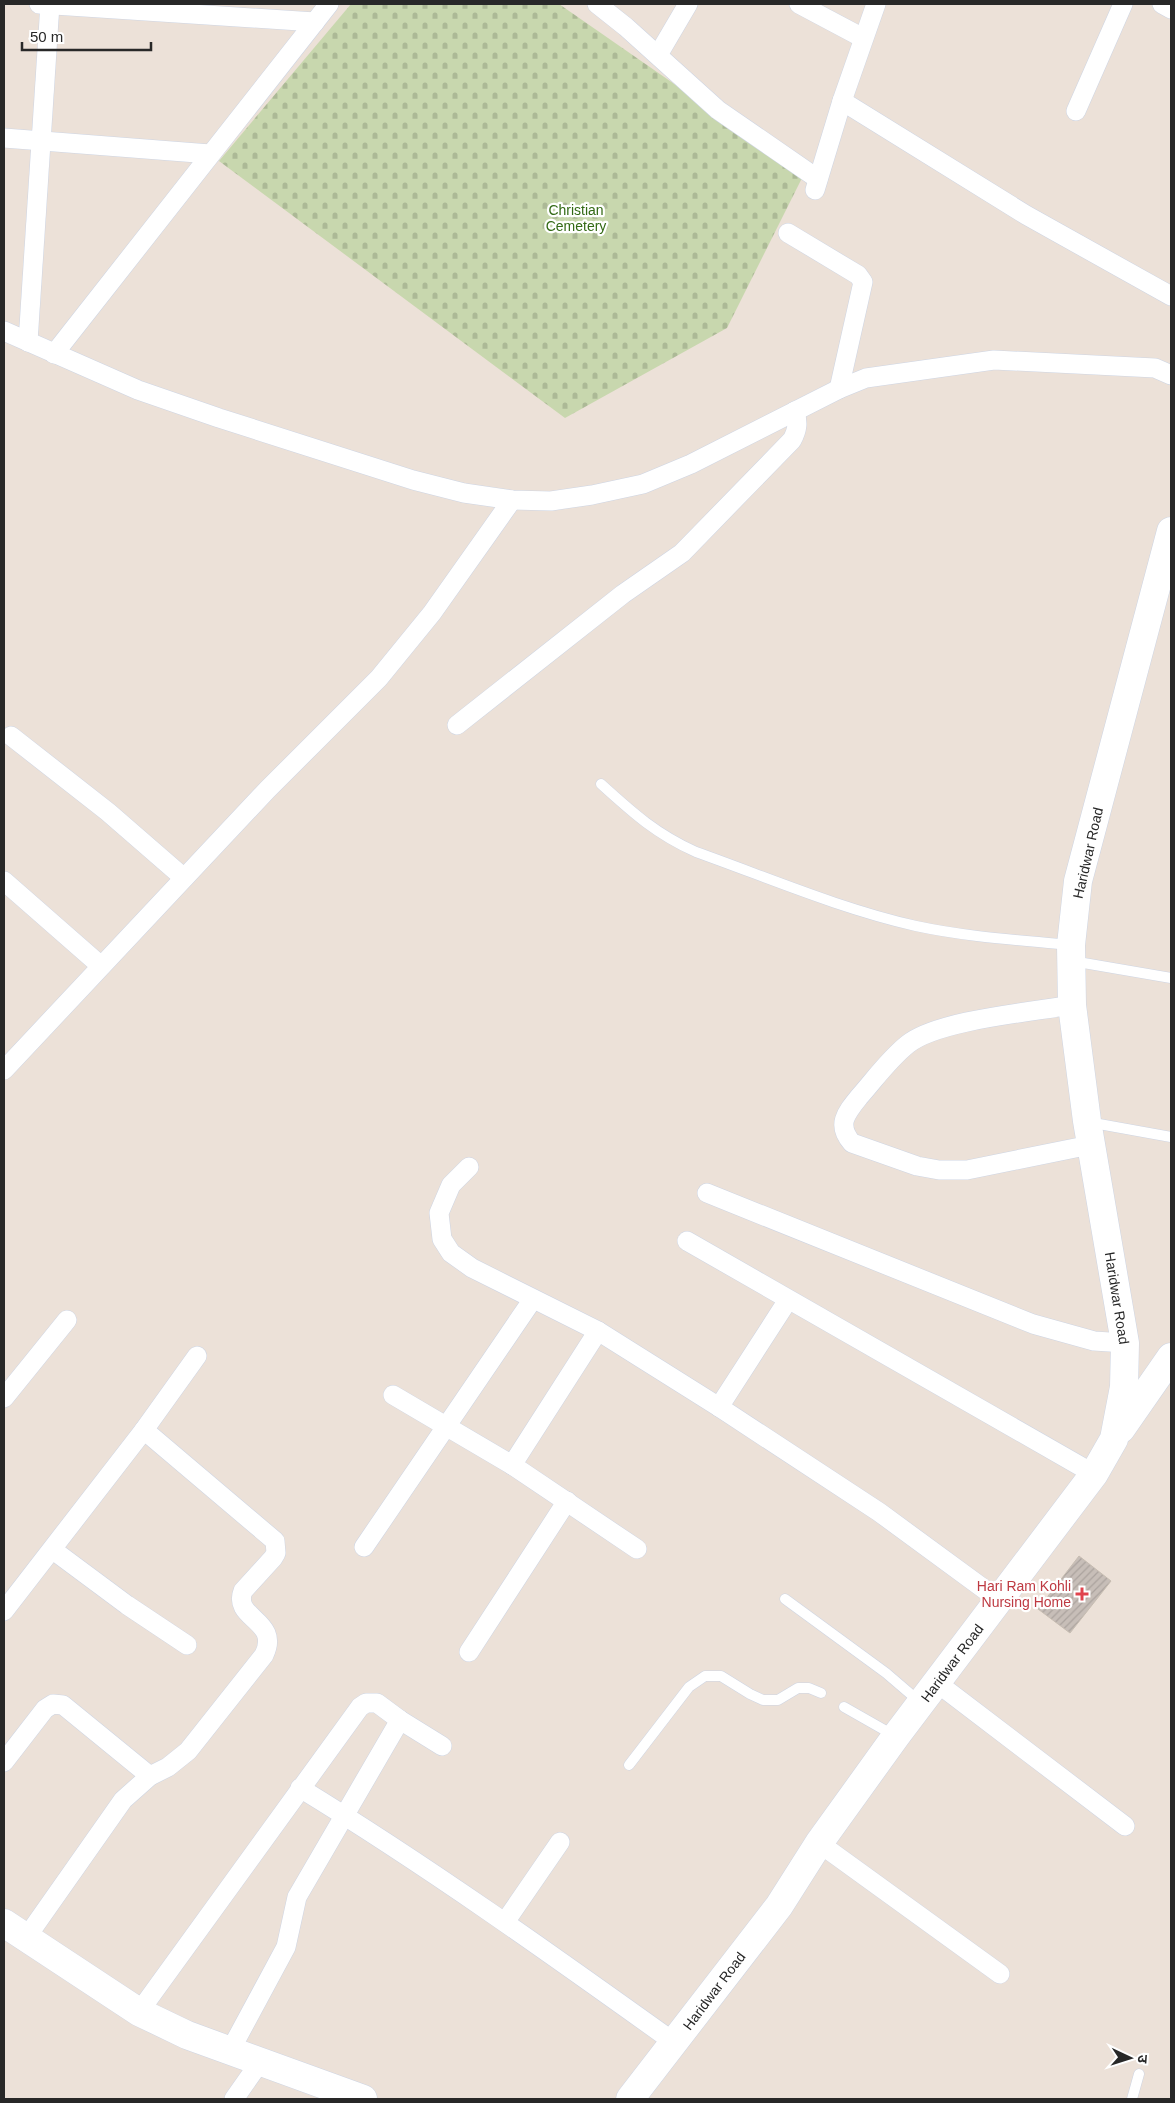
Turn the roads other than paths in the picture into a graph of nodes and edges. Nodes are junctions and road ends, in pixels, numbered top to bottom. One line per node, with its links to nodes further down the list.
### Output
1 (38, 4): 2 (street)
2 (50, 4): 11 (street); 17 (street)
3 (329, 4): 11 (street)
4 (597, 4): 13 (street)
5 (688, 4): 13 (street)
6 (798, 4): 12 (street)
7 (876, 4): 12 (street)
8 (1123, 4): 15 (street)
9 (1162, 4): 10 (street)
10 (1171, 9)
11 (315, 22): 18 (street)
12 (863, 38): 14 (street)
13 (658, 55): 14 (street)
14 (842, 101): 20 (street)
15 (1076, 111)
16 (4, 138): 17 (street)
17 (41, 140): 18 (street); 22 (street)
18 (210, 154): 23 (street)
19 (788, 233): 25 (street)
20 (1171, 296)
21 (4, 331): 22 (street)
22 (28, 342): 23 (street)
23 (54, 354): 27 (street)
24 (1171, 375): 25 (street)
25 (839, 389): 26 (street)
26 (795, 411): 27 (street); 29 (street)
27 (512, 500): 32 (street)
28 (1171, 531): 34 (main road, Haridwar Road)
29 (458, 725)
30 (11, 736): 32 (street)
31 (601, 784): 34 (lane)
32 (184, 878): 35 (street)
33 (4, 881): 35 (street)
34 (1071, 953): 36 (lane); 37 (main road, Haridwar Road)
35 (101, 966): 38 (street)
36 (1171, 978)
37 (1072, 1005): 39 (main road, Haridwar Road); 39 (street)
38 (7, 1058)
39 (1088, 1133): 40 (lane); 48 (main road, Haridwar Road)
40 (1171, 1137)
41 (469, 1167): 44 (street)
42 (707, 1193): 48 (street)
43 (687, 1241): 45 (street)
44 (533, 1299): 47 (street); 54 (street)
45 (788, 1300): 53 (street); 58 (street)
46 (67, 1320): 52 (street)
47 (598, 1331): 53 (street); 57 (street)
48 (1125, 1344): 56 (main road, Haridwar Road)
49 (197, 1356): 55 (street)
50 (1171, 1357): 56 (main road)
51 (394, 1395): 54 (street)
52 (4, 1398)
53 (718, 1407): 65 (street)
54 (447, 1426): 57 (street); 60 (street)
55 (144, 1430): 62 (street); 76 (street)
56 (1114, 1439): 58 (main road, Haridwar Road)
57 (512, 1465): 59 (street)
58 (1094, 1474): 65 (main road, Haridwar Road)
59 (567, 1501): 61 (street); 67 (street)
60 (364, 1547)
61 (637, 1549)
62 (53, 1550): 63 (street); 66 (street)
63 (8, 1598)
64 (785, 1599): 69 (lane)
65 (998, 1600): 69 (main road, Haridwar Road)
66 (187, 1645)
67 (469, 1652)
68 (821, 1693): 75 (lane)
69 (929, 1693): 72 (main road, Haridwar Road); 79 (street)
70 (844, 1707): 72 (lane)
71 (400, 1720): 73 (street); 77 (street); 78 (street)
72 (896, 1736): 81 (main road, Haridwar Road)
73 (442, 1746)
74 (4, 1762): 76 (street)
75 (629, 1766)
76 (150, 1776): 84 (street)
77 (300, 1788): 78 (street); 86 (street)
78 (344, 1815): 82 (street); 88 (street)
79 (1125, 1826)
80 (560, 1842): 82 (street)
81 (819, 1843): 85 (street); 87 (main road, Haridwar Road)
82 (505, 1922): 87 (street)
83 (4, 1923): 84 (main road)
84 (26, 1938): 86 (main road)
85 (1000, 1974)
86 (139, 2012): 88 (main road)
87 (674, 2043): 93 (main road, Haridwar Road)
88 (230, 2050): 89 (main road)
89 (260, 2062): 91 (street); 92 (main road)
90 (1139, 2074): 94 (lane)
91 (234, 2099)
92 (363, 2099)
93 (630, 2099)
94 (1132, 2099)

